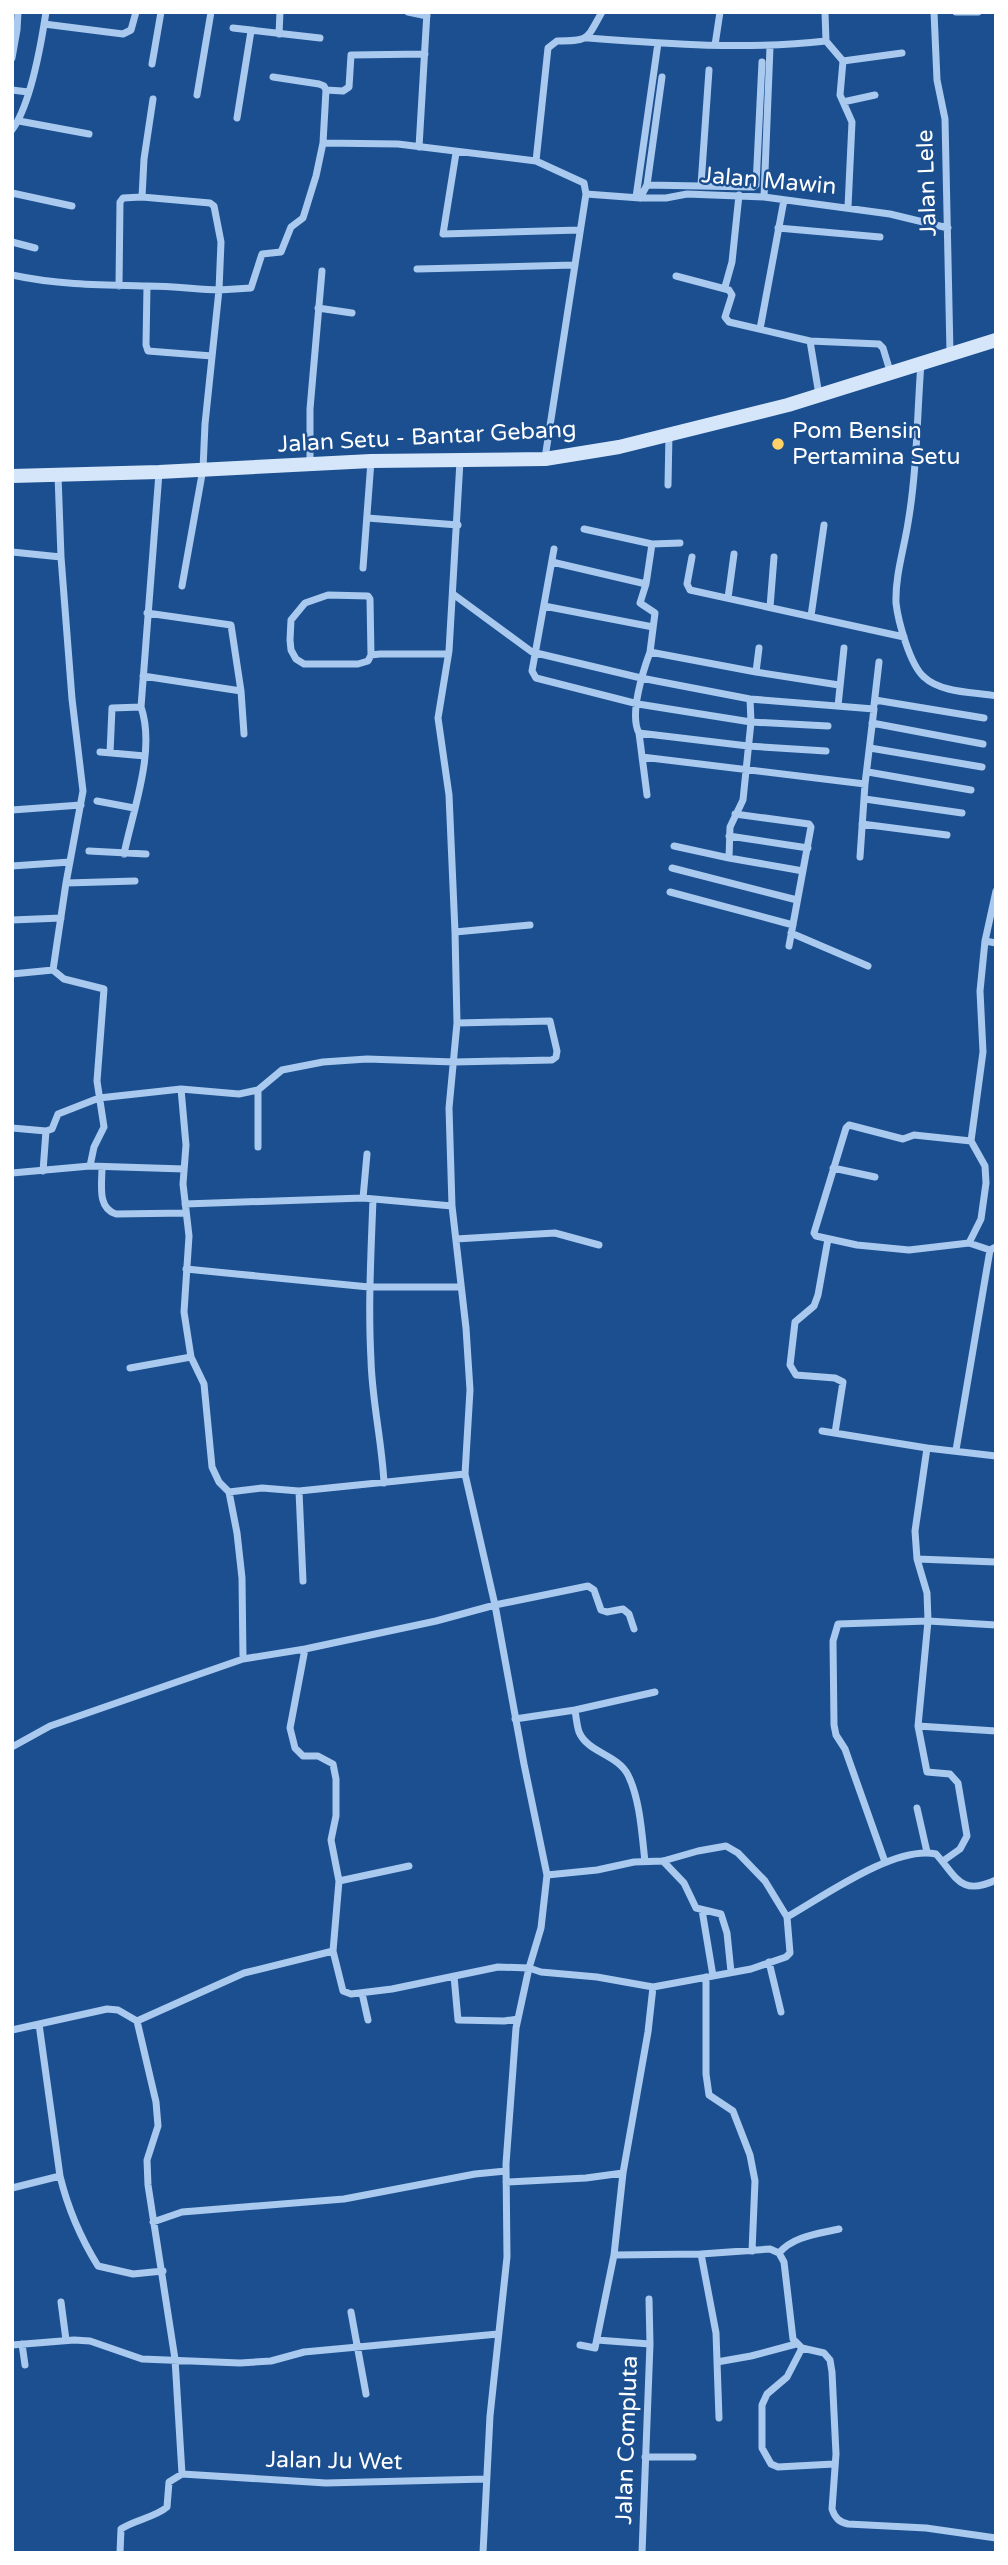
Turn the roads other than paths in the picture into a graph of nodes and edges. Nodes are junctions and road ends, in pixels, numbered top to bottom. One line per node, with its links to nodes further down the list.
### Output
1 (18, 12): 17 (street)
2 (46, 12): 15 (street)
3 (136, 12): 15 (street)
4 (161, 12): 31 (street)
5 (211, 12): 38 (street)
6 (280, 12): 19 (street)
7 (408, 12): 14 (street)
8 (602, 12): 21 (street)
9 (720, 12): 24 (street)
10 (825, 12): 22 (street)
11 (934, 12): 63 (street, Jalan Lele)
12 (956, 12): 13 (street)
13 (978, 12)
14 (427, 14): 27 (street)
15 (44, 24): 37 (street)
16 (233, 28): 18 (street)
17 (14, 29): 28 (street)
18 (251, 31): 19 (street); 44 (street)
19 (279, 34): 20 (street)
20 (320, 38)
21 (587, 38): 23 (street); 50 (street)
22 (826, 41): 25 (street); 29 (street)
23 (658, 43): 24 (street); 57 (street)
24 (715, 45): 25 (street)
25 (770, 47): 58 (street)
26 (902, 53): 29 (street)
27 (425, 54): 36 (street); 48 (street)
28 (12, 58)
29 (843, 61): 41 (street)
30 (762, 62): 52 (street)
31 (152, 64)
32 (709, 70): 52 (street)
33 (272, 77): 36 (street)
34 (662, 77): 51 (street)
35 (12, 90): 37 (street)
36 (326, 90): 47 (street)
37 (29, 92): 43 (street)
38 (197, 95)
39 (874, 95): 41 (street)
40 (153, 99): 56 (street)
41 (843, 102): 61 (street)
42 (12, 112): 43 (street)
43 (20, 117): 45 (street); 46 (street)
44 (237, 118)
45 (12, 130)
46 (89, 134)
47 (323, 143): 48 (street); 76 (street)
48 (419, 147): 49 (street)
49 (456, 152): 50 (street); 64 (street)
50 (536, 161): 54 (street)
51 (647, 185): 52 (street); 57 (street)
52 (701, 185)
53 (12, 193): 60 (street)
54 (586, 194): 57 (street, Jalan Mawin); 64 (street)
55 (739, 195): 57 (street, Jalan Mawin); 58 (street, Jalan Mawin); 75 (street)
56 (142, 197): 73 (street); 76 (street)
57 (638, 197)
58 (764, 197): 59 (street, Jalan Mawin)
59 (784, 200): 61 (street, Jalan Mawin); 62 (street)
60 (72, 206)
61 (848, 207): 63 (street, Jalan Mawin)
62 (778, 228): 65 (street); 79 (street)
63 (948, 228): 82 (street, Jalan Lele)
64 (580, 230): 68 (street)
65 (880, 237)
66 (12, 243): 67 (street)
67 (35, 248)
68 (574, 265): 69 (street); 88 (street)
69 (417, 269)
70 (322, 271): 77 (street)
71 (12, 275): 73 (street)
72 (676, 276): 75 (street)
73 (119, 286): 74 (street)
74 (148, 286): 76 (street); 83 (street)
75 (725, 287): 79 (street)
76 (219, 290): 83 (street)
77 (318, 308): 78 (street); 91 (street)
78 (352, 313)
79 (760, 329): 81 (street)
80 (996, 340): 82 (main road, Jalan Setu - Bantar Gebang)
81 (810, 341): 85 (street); 86 (street)
82 (950, 353): 84 (main road, Jalan Setu - Bantar Gebang)
83 (212, 356): 92 (street)
84 (921, 362): 85 (main road, Jalan Setu - Bantar Gebang); 120 (street)
85 (890, 372): 86 (main road, Jalan Setu - Bantar Gebang)
86 (819, 396): 87 (main road, Jalan Setu - Bantar Gebang)
87 (669, 434): 88 (main road, Jalan Setu - Bantar Gebang); 96 (street)
88 (545, 459): 90 (main road, Jalan Setu - Bantar Gebang)
89 (370, 461): 90 (main road, Jalan Setu - Bantar Gebang); 91 (main road, Jalan Setu - Bantar Gebang); 97 (street)
90 (460, 461): 98 (street)
91 (310, 463): 92 (main road, Jalan Setu - Bantar Gebang)
92 (203, 469): 93 (main road, Jalan Setu - Bantar Gebang); 112 (street)
93 (159, 472): 94 (main road, Jalan Setu - Bantar Gebang); 117 (street)
94 (58, 474): 95 (main road, Jalan Setu - Bantar Gebang); 106 (street)
95 (12, 476)
96 (668, 485)
97 (367, 518): 98 (street); 110 (street)
98 (457, 525): 113 (street)
99 (824, 525): 118 (street)
100 (584, 529): 102 (street)
101 (680, 543): 102 (street)
102 (652, 544): 111 (street)
103 (554, 550): 109 (street)
104 (12, 552): 106 (street)
105 (734, 554): 114 (street)
106 (61, 557): 162 (street)
107 (774, 557): 116 (street)
108 (692, 558): 114 (street)
109 (552, 562): 111 (street); 115 (street)
110 (363, 568)
111 (646, 584): 119 (street)
112 (182, 586)
113 (453, 594): 123 (street); 125 (street)
114 (728, 598): 116 (street)
115 (544, 606): 119 (street); 123 (street)
116 (770, 607): 118 (street)
117 (147, 613): 129 (street); 132 (street)
118 (811, 616): 120 (street)
119 (653, 627): 124 (street)
120 (904, 637): 133 (street)
121 (760, 648): 128 (street)
122 (844, 648): 131 (street)
123 (535, 652): 130 (street); 136 (street)
124 (650, 652): 128 (street); 130 (street)
125 (448, 654): 126 (street); 190 (street)
126 (371, 655): 126 (street)
127 (879, 663): 135 (street)
128 (756, 672): 131 (street)
129 (143, 676): 132 (street); 138 (street)
130 (641, 678): 134 (street); 136 (street)
131 (839, 685): 137 (street)
132 (241, 691): 145 (street)
133 (996, 696)
134 (750, 699): 137 (street); 141 (street)
135 (875, 700): 139 (street); 140 (street)
136 (638, 704): 141 (street); 144 (street)
137 (838, 706): 139 (street)
138 (141, 707): 151 (street); 152 (street)
139 (874, 709): 142 (street)
140 (985, 718)
141 (751, 722): 143 (street); 147 (street)
142 (872, 723): 146 (street); 148 (street)
143 (828, 726)
144 (639, 733): 147 (street); 153 (street)
145 (244, 734)
146 (983, 744)
147 (748, 746): 149 (street); 155 (street)
148 (870, 748): 154 (street); 156 (street)
149 (826, 751)
150 (100, 752): 151 (street)
151 (110, 753): 152 (street)
152 (145, 756): 163 (street)
153 (642, 757): 155 (street); 159 (street)
154 (982, 767)
155 (745, 771): 157 (street); 166 (street)
156 (868, 772): 157 (street); 158 (street)
157 (865, 784): 160 (street)
158 (971, 790)
159 (647, 795)
160 (865, 799): 165 (street); 167 (street)
161 (97, 801): 163 (street)
162 (81, 805): 164 (street); 177 (street)
163 (134, 808): 173 (street)
164 (12, 810)
165 (962, 813)
166 (734, 814): 169 (street); 171 (street)
167 (862, 824): 168 (street); 175 (street)
168 (947, 835)
169 (729, 836): 171 (street); 176 (street)
170 (674, 846): 176 (street)
171 (808, 848): 180 (street)
172 (89, 851): 173 (street)
173 (124, 854): 174 (street)
174 (146, 854)
175 (860, 857)
176 (729, 858): 180 (street)
177 (70, 862): 178 (street); 182 (street)
178 (12, 866)
179 (672, 868): 185 (street)
180 (803, 871): 185 (street)
181 (135, 881): 182 (street)
182 (66, 883): 186 (street)
183 (996, 891): 191 (street)
184 (670, 892): 189 (street)
185 (797, 900): 189 (street)
186 (61, 919): 187 (street); 195 (street)
187 (12, 920)
188 (530, 925): 190 (street)
189 (792, 929): 193 (street); 194 (street)
190 (455, 932): 197 (street)
191 (985, 941): 192 (street); 204 (street)
192 (996, 943)
193 (789, 946)
194 (868, 966)
195 (53, 971): 196 (street); 201 (street)
196 (12, 974)
197 (457, 1023): 198 (street); 198 (street)
198 (454, 1062): 200 (street); 217 (street)
199 (181, 1089): 200 (street); 201 (street); 210 (street)
200 (258, 1090): 205 (street)
201 (99, 1098): 203 (street); 207 (street)
202 (12, 1128): 203 (street)
203 (46, 1131): 211 (street)
204 (971, 1141): 209 (street); 221 (street)
205 (258, 1147)
206 (367, 1154): 214 (street)
207 (90, 1166): 208 (street); 211 (street)
208 (102, 1167): 210 (street); 218 (street)
209 (833, 1168): 213 (street); 220 (street)
210 (184, 1169): 216 (street)
211 (43, 1171): 212 (street)
212 (12, 1173)
213 (876, 1177)
214 (363, 1198): 215 (street); 216 (street)
215 (373, 1199): 217 (street); 225 (street)
216 (185, 1204): 218 (street)
217 (452, 1206): 219 (street)
218 (186, 1213): 224 (street)
219 (456, 1238): 222 (street); 226 (street)
220 (828, 1239): 221 (street); 230 (street)
221 (969, 1242): 223 (street)
222 (599, 1245)
223 (993, 1249): 232 (street)
224 (186, 1269): 225 (street); 227 (street)
225 (369, 1287): 226 (street); 235 (street)
226 (461, 1287): 234 (street)
227 (191, 1357): 228 (street); 237 (street)
228 (130, 1368)
229 (822, 1431): 230 (street)
230 (835, 1433): 231 (street)
231 (927, 1448): 232 (street); 238 (street)
232 (956, 1450): 233 (street)
233 (996, 1456)
234 (465, 1474): 235 (street); 241 (street)
235 (384, 1483): 236 (street)
236 (299, 1490): 237 (street); 240 (street)
237 (229, 1492): 246 (street)
238 (917, 1559): 239 (street); 242 (street)
239 (996, 1562)
240 (303, 1581)
241 (495, 1605): 244 (street); 245 (street); 249 (street)
242 (928, 1621): 243 (street); 250 (street); 256 (street)
243 (996, 1625)
244 (634, 1629)
245 (305, 1649): 246 (street); 261 (street)
246 (243, 1659): 252 (street)
247 (654, 1692): 248 (street)
248 (575, 1710): 249 (street); 258 (street)
249 (516, 1719): 260 (street)
250 (918, 1726): 251 (street); 257 (street)
251 (996, 1731)
252 (12, 1747)
253 (918, 1808): 254 (street)
254 (927, 1852): 256 (street); 257 (street)
255 (663, 1861): 258 (street); 263 (street); 264 (street)
256 (886, 1861): 264 (street)
257 (943, 1861): 262 (street)
258 (645, 1862): 260 (street)
259 (409, 1866): 261 (street)
260 (547, 1875): 267 (street)
261 (339, 1881): 265 (street)
262 (996, 1881)
263 (702, 1910): 268 (street); 270 (street)
264 (787, 1917): 266 (street)
265 (333, 1951): 272 (street); 276 (street)
266 (769, 1962): 268 (street); 273 (street)
267 (529, 1968): 269 (street); 271 (street); 274 (street)
268 (731, 1972): 270 (street)
269 (454, 1976): 272 (street); 274 (street)
270 (709, 1976): 271 (street); 286 (street)
271 (653, 1987): 280 (street, Jalan Compluta)
272 (362, 1993): 275 (street)
273 (781, 2012)
274 (518, 2019): 279 (street)
275 (368, 2020)
276 (137, 2021): 277 (street); 284 (street)
277 (39, 2024): 278 (street); 281 (street)
278 (12, 2030)
279 (506, 2171): 282 (street); 284 (street)
280 (623, 2173): 282 (street); 289 (street, Jalan Compluta)
281 (60, 2176): 283 (street); 290 (street)
282 (506, 2182): 294 (street)
283 (12, 2188)
284 (153, 2222): 290 (street)
285 (839, 2229): 287 (street)
286 (752, 2251): 287 (street); 288 (street)
287 (779, 2253): 302 (street)
288 (701, 2254): 289 (street); 304 (street)
289 (614, 2255): 296 (street, Jalan Compluta)
290 (163, 2272): 303 (street)
291 (649, 2298): 298 (street)
292 (61, 2302): 295 (street)
293 (351, 2312): 301 (street)
294 (498, 2334): 301 (street); 312 (street)
295 (66, 2340): 297 (street); 303 (street)
296 (597, 2340): 298 (street, Jalan Compluta); 300 (street)
297 (22, 2344): 299 (street); 305 (street)
298 (650, 2344): 308 (street, Jalan Compluta)
299 (12, 2345)
300 (580, 2345)
301 (357, 2346): 303 (street); 306 (street)
302 (799, 2346): 304 (street); 310 (street); 310 (street)
303 (175, 2360): 311 (street)
304 (717, 2362): 307 (street)
305 (25, 2365)
306 (366, 2394)
307 (719, 2418)
308 (645, 2457): 309 (street); 316 (street, Jalan Compluta)
309 (693, 2457)
310 (834, 2464): 313 (street)
311 (182, 2474): 312 (street, Jalan Ju Wet); 314 (street)
312 (486, 2479): 315 (street)
313 (996, 2538)
314 (120, 2553)
315 (483, 2553)
316 (642, 2553)

